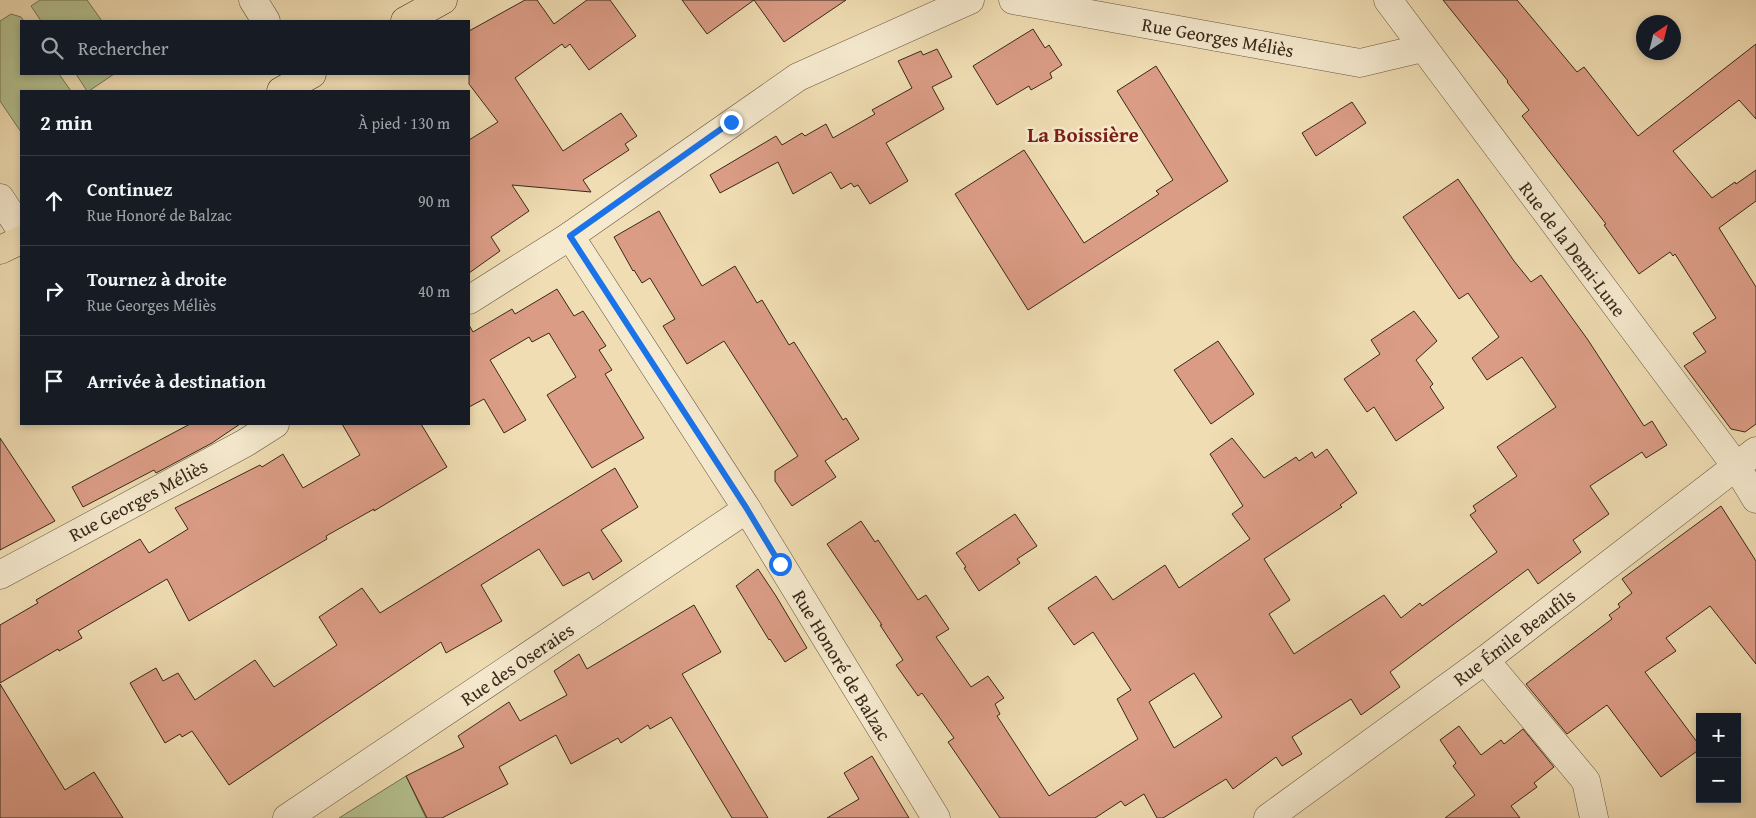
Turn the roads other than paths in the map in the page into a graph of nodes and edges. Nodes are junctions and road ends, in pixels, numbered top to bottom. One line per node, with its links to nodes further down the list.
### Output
1 (253, 0): 6 (street)
2 (443, 0): 7 (main road)
3 (970, 0): 11 (street)
4 (1013, 0): 8 (street, Rue Georges Méliès)
5 (1388, 0): 8 (street, Rue de la Demi-Lune)
6 (265, 20)
7 (407, 20)
8 (1423, 48): 16 (street, Rue de la Demi-Lune)
9 (0, 198): 10 (street)
10 (20, 228)
11 (570, 236): 14 (street); 18 (street, Rue Honoré de Balzac)
12 (20, 240): 13 (main road)
13 (0, 250)
14 (470, 299)
15 (273, 425): 19 (street, Rue Georges Méliès)
16 (1746, 459): 17 (street, Rue de la Demi-Lune); 20 (street, Rue Émile Beaufils)
17 (1756, 498)
18 (747, 509): 21 (street, Rue des Oseraies); 22 (street, Rue Honoré de Balzac)
19 (0, 575)
20 (1485, 660): 23 (street, Rue Émile Beaufils); 24 (street)
21 (287, 818)
22 (936, 818)
23 (1268, 818)
24 (1594, 818)

